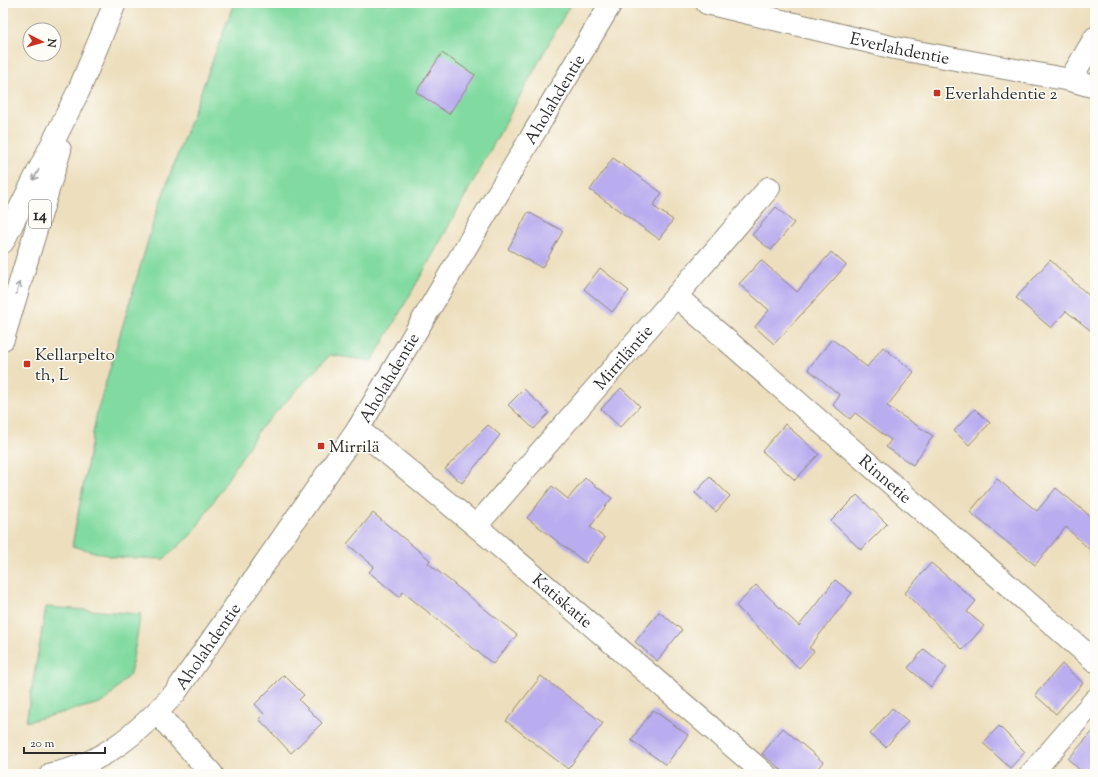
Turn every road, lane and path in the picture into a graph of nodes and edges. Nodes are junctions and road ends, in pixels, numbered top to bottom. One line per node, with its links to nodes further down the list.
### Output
1 (115, 3): 7 (main road, 14)
2 (611, 3): 12 (main road, Aholahdentie)
3 (707, 3): 5 (main road, Everlahdentie)
4 (1095, 38): 5 (main road)
5 (1070, 80): 6 (main road, Everlahdentie)
6 (1095, 87)
7 (79, 90): 9 (main road, 14, one-way to 9); 11 (main road, 14, one-way to 7)
8 (769, 188): 10 (main road, Mirriläntie)
9 (3, 242)
10 (676, 296): 13 (main road, Mirriläntie); 14 (main road, Rinnetie)
11 (3, 339)
12 (358, 429): 13 (main road, Katiskatie); 16 (main road, Aholahdentie)
13 (476, 526): 19 (main road, Katiskatie)
14 (1095, 661)
15 (1095, 700): 20 (main road)
16 (157, 713): 17 (main road, Aholahdentie); 18 (main road)
17 (51, 774)
18 (212, 774)
19 (765, 774)
20 (1031, 774)

